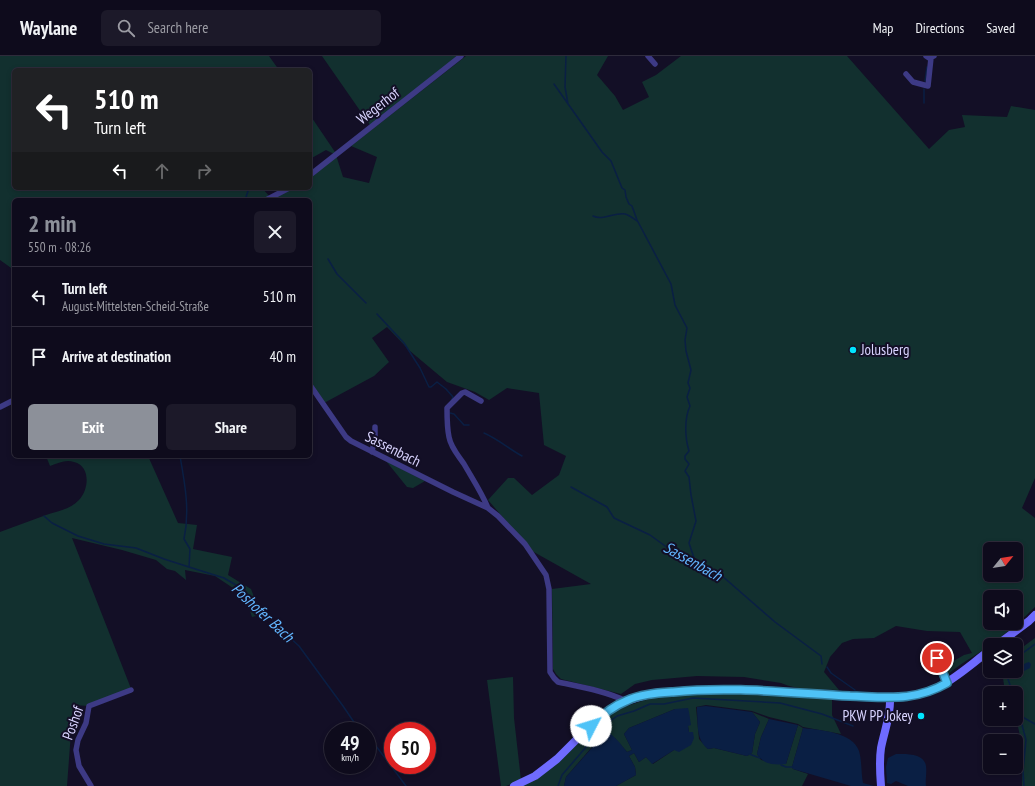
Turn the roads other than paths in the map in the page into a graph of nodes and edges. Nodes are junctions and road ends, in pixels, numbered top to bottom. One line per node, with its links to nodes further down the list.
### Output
1 (461, 56): 6 (street, Wegerhof)
2 (648, 56): 4 (street)
3 (930, 57): 5 (street)
4 (654, 64)
5 (906, 74)
6 (312, 173)
7 (285, 190): 8 (street)
8 (270, 198)
9 (312, 388): 14 (street, Sassenbach)
10 (12, 401): 12 (street)
11 (481, 401): 15 (street, Sassenbach)
12 (0, 407)
13 (375, 427): 14 (street)
14 (372, 452): 15 (street, Sassenbach)
15 (488, 508): 23 (street, Sassenbach)
16 (1035, 615): 17 (main road)
17 (1006, 638)
18 (929, 652): 20 (street)
19 (983, 655): 20 (main road)
20 (947, 683): 22 (main road)
21 (131, 690): 24 (street, Poshof)
22 (890, 698): 23 (main road); 26 (main road)
23 (626, 701): 25 (main road)
24 (91, 786)
25 (514, 786)
26 (881, 786)

